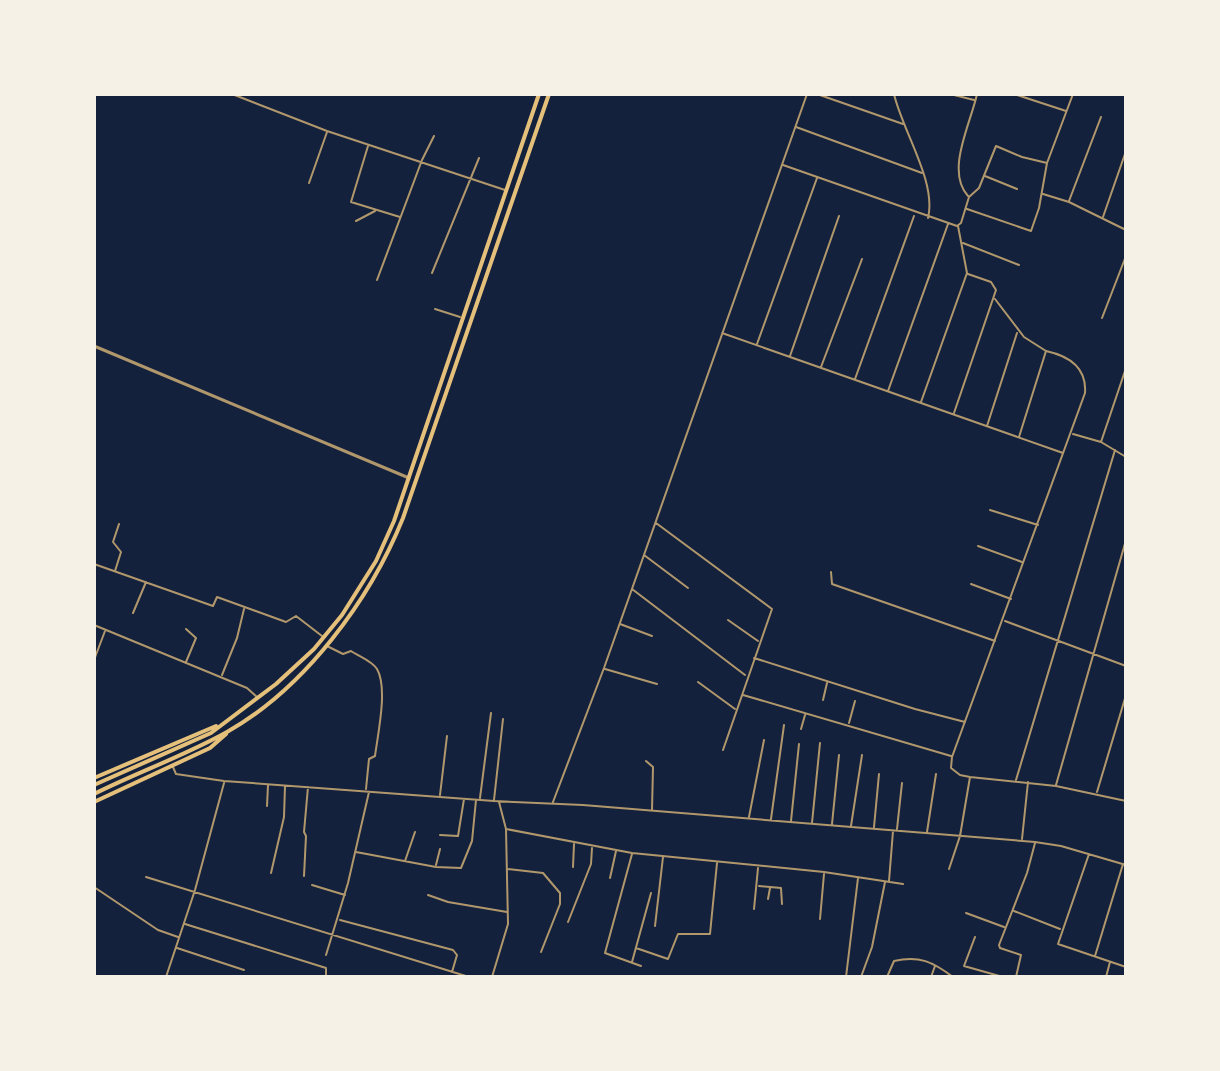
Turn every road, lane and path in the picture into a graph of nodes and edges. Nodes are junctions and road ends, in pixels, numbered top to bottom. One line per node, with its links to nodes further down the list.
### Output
1 (232, 94): 12 (street)
2 (249, 94): 12 (street)
3 (539, 94): 32 (highway)
4 (549, 94): 107 (highway)
5 (807, 94): 17 (street)
6 (817, 94): 16 (street)
7 (894, 94): 16 (street)
8 (950, 94): 13 (street)
9 (977, 94): 13 (street)
10 (1014, 94): 14 (street)
11 (1073, 94): 14 (street)
12 (246, 100): 18 (street)
13 (976, 100): 34 (street)
14 (1066, 111): 24 (street)
15 (1101, 117): 35 (street)
16 (903, 124): 26 (street)
17 (795, 127): 25 (street); 26 (street)
18 (327, 131): 20 (street); 30 (street)
19 (434, 136): 23 (street)
20 (369, 144): 23 (street); 37 (street)
21 (1126, 151): 42 (street)
22 (479, 158): 27 (street)
23 (422, 160): 27 (street); 40 (street)
24 (1047, 163): 28 (street); 33 (street)
25 (782, 164): 29 (street); 59 (street)
26 (922, 173): 41 (street)
27 (471, 176): 32 (street); 51 (street)
28 (984, 176): 31 (street); 34 (street)
29 (817, 178): 38 (street); 60 (street)
30 (309, 183)
31 (1017, 189)
32 (507, 190): 56 (highway)
33 (1042, 194): 35 (street); 36 (street)
34 (969, 197): 36 (street)
35 (1069, 202): 42 (street)
36 (966, 208): 45 (street)
37 (376, 210): 40 (street); 43 (street)
38 (914, 213): 41 (street); 66 (street)
39 (839, 216): 63 (street)
40 (401, 217): 53 (street)
41 (928, 218): 44 (street)
42 (1102, 218): 46 (street)
43 (356, 221)
44 (948, 224): 45 (street); 67 (street)
45 (958, 226): 47 (street)
46 (1126, 230)
47 (962, 243): 50 (street); 52 (street)
48 (1126, 256): 57 (street)
49 (862, 259): 64 (street)
50 (1019, 265)
51 (432, 273)
52 (967, 273): 54 (street); 68 (street)
53 (377, 280)
54 (994, 299): 58 (street); 69 (street)
55 (435, 309): 56 (street)
56 (464, 318): 77 (highway)
57 (1102, 318)
58 (1018, 331): 62 (street); 70 (street)
59 (722, 333): 60 (street); 79 (street)
60 (756, 345): 63 (street)
61 (94, 346): 77 (street)
62 (1046, 351): 71 (street); 72 (street)
63 (790, 358): 64 (street)
64 (821, 368): 66 (street)
65 (1126, 368): 73 (street)
66 (854, 380): 67 (street)
67 (887, 392): 68 (street)
68 (920, 404): 69 (street)
69 (953, 415): 70 (street)
70 (986, 427): 72 (street)
71 (1072, 434): 73 (street); 75 (street)
72 (1019, 437): 75 (street)
73 (1101, 442): 74 (street)
74 (1115, 450): 76 (street); 106 (street)
75 (1064, 454): 81 (street)
76 (1126, 457)
77 (409, 478): 103 (highway)
78 (990, 510): 81 (street)
79 (655, 522): 84 (street); 104 (street)
80 (119, 524): 87 (street)
81 (1038, 525): 85 (street)
82 (1126, 540): 108 (street)
83 (978, 546): 85 (street)
84 (643, 554): 91 (street); 92 (street)
85 (1024, 562): 93 (street)
86 (94, 564): 87 (street)
87 (114, 572): 89 (street)
88 (831, 572): 105 (street)
89 (146, 582): 94 (street); 95 (street)
90 (971, 584): 93 (street)
91 (688, 588)
92 (631, 589): 98 (street); 115 (street)
93 (1011, 599): 97 (street)
94 (244, 608): 103 (street); 114 (street)
95 (133, 613)
96 (728, 620): 104 (street)
97 (1004, 621): 105 (street); 106 (street)
98 (619, 624): 102 (street); 113 (street)
99 (94, 625): 101 (street)
100 (186, 629): 111 (street)
101 (106, 630): 110 (street); 111 (street)
102 (652, 636)
103 (324, 638): 121 (highway)
104 (759, 641): 109 (street)
105 (996, 641): 129 (street)
106 (1056, 642): 108 (street); 150 (street)
107 (326, 646): 133 (highway); 158 (street)
108 (1094, 655): 112 (street); 156 (street)
109 (753, 657): 115 (street); 117 (street)
110 (94, 660)
111 (185, 663): 114 (street)
112 (1126, 666)
113 (604, 668): 118 (street); 168 (street)
114 (222, 677): 121 (street)
115 (747, 677): 119 (street)
116 (698, 682): 124 (street)
117 (828, 682): 122 (street); 129 (street)
118 (657, 684)
119 (742, 694): 124 (street); 126 (street)
120 (1126, 695): 159 (street)
121 (258, 699): 128 (highway)
122 (823, 700)
123 (855, 701): 130 (street)
124 (736, 710): 139 (street)
125 (491, 713): 163 (street)
126 (806, 713): 130 (street); 132 (street)
127 (503, 719): 164 (street)
128 (226, 722): 135 (highway); 148 (highway)
129 (965, 722): 142 (street)
130 (848, 724): 142 (street)
131 (784, 725): 172 (street)
132 (801, 729)
133 (227, 732): 135 (highway); 144 (highway)
134 (447, 736): 161 (street)
135 (208, 738): 154 (highway); 160 (highway)
136 (764, 740): 171 (street)
137 (820, 743): 174 (street)
138 (799, 744): 173 (street)
139 (723, 750)
140 (839, 755): 175 (street)
141 (862, 755): 176 (street)
142 (952, 757): 147 (street)
143 (646, 761): 170 (street)
144 (172, 766): 149 (street); 167 (highway)
145 (879, 774): 177 (street)
146 (936, 774): 181 (street)
147 (970, 777): 150 (street); 183 (street)
148 (94, 778)
149 (224, 781): 153 (street); 214 (street)
150 (1015, 781): 151 (street)
151 (1028, 782): 156 (street); 184 (street)
152 (902, 783): 179 (street)
153 (268, 784): 155 (street); 169 (street)
154 (94, 785)
155 (285, 785): 157 (street); 203 (street)
156 (1056, 786): 159 (street)
157 (308, 787): 158 (street); 204 (street)
158 (368, 791): 161 (street); 190 (street)
159 (1097, 793): 166 (street)
160 (94, 794)
161 (440, 796): 162 (street)
162 (464, 798): 163 (street); 182 (street)
163 (478, 799): 164 (street); 197 (street)
164 (494, 801): 165 (street)
165 (499, 801): 168 (street); 178 (street)
166 (1126, 801)
167 (94, 802)
168 (552, 803): 170 (street)
169 (267, 806)
170 (651, 811): 171 (street)
171 (749, 818): 172 (street)
172 (771, 821): 173 (street)
173 (791, 822): 174 (street)
174 (812, 824): 175 (street)
175 (831, 825): 176 (street)
176 (851, 827): 177 (street)
177 (874, 828): 179 (street)
178 (506, 829): 186 (street); 200 (street)
179 (895, 831): 181 (street); 208 (street)
180 (415, 832): 194 (street)
181 (927, 833): 183 (street)
182 (440, 835)
183 (960, 836): 184 (street); 201 (street)
184 (1021, 841): 185 (street)
185 (1035, 842): 192 (street); 222 (street)
186 (574, 843): 187 (street); 198 (street)
187 (591, 845): 189 (street); 228 (street)
188 (440, 849): 197 (street)
189 (616, 850): 191 (street); 207 (street)
190 (356, 852): 194 (street); 216 (street)
191 (632, 853): 193 (street); 242 (street)
192 (1089, 853): 196 (street); 232 (street)
193 (663, 857): 195 (street); 223 (street)
194 (405, 862): 197 (street)
195 (717, 863): 199 (street); 237 (street)
196 (1124, 864): 240 (street)
197 (436, 867)
198 (573, 867)
199 (758, 867): 202 (street); 211 (street)
200 (507, 869): 224 (street); 238 (street)
201 (949, 869)
202 (824, 872): 206 (street); 227 (street)
203 (271, 873)
204 (304, 876)
205 (146, 877): 214 (street)
206 (859, 877): 208 (street); 252 (street)
207 (610, 878)
208 (887, 882): 209 (street); 253 (street)
209 (903, 884)
210 (312, 885): 216 (street)
211 (756, 886): 213 (street); 220 (street)
212 (94, 887): 234 (street)
213 (770, 887): 218 (street); 219 (street)
214 (195, 890): 229 (street); 233 (street)
215 (651, 893): 221 (street)
216 (345, 895): 226 (street)
217 (428, 895): 224 (street)
218 (768, 899)
219 (782, 904)
220 (754, 909)
221 (646, 911): 223 (street); 237 (street)
222 (1013, 911): 231 (street); 232 (street)
223 (657, 912): 230 (street)
224 (508, 913): 251 (street)
225 (966, 913): 231 (street)
226 (339, 919): 233 (street); 247 (street)
227 (820, 919)
228 (568, 922)
229 (184, 924): 234 (street); 249 (street)
230 (655, 926)
231 (1006, 927): 258 (street)
232 (1062, 930): 240 (street)
233 (334, 933): 239 (street); 247 (street)
234 (180, 937): 236 (street)
235 (975, 937): 257 (street)
236 (176, 948): 246 (street); 248 (street)
237 (636, 948): 242 (street)
238 (541, 952)
239 (326, 955)
240 (1094, 957): 241 (street)
241 (1110, 961): 245 (street); 259 (street)
242 (632, 963): 244 (street)
243 (935, 965): 254 (street); 255 (street); 256 (street)
244 (641, 966)
245 (1126, 967)
246 (244, 970)
247 (452, 972): 250 (street)
248 (166, 977)
249 (326, 977)
250 (469, 977)
251 (494, 977)
252 (846, 977)
253 (861, 977)
254 (887, 977)
255 (931, 977)
256 (953, 977)
257 (1003, 977)
258 (1016, 977)
259 (1106, 977)

